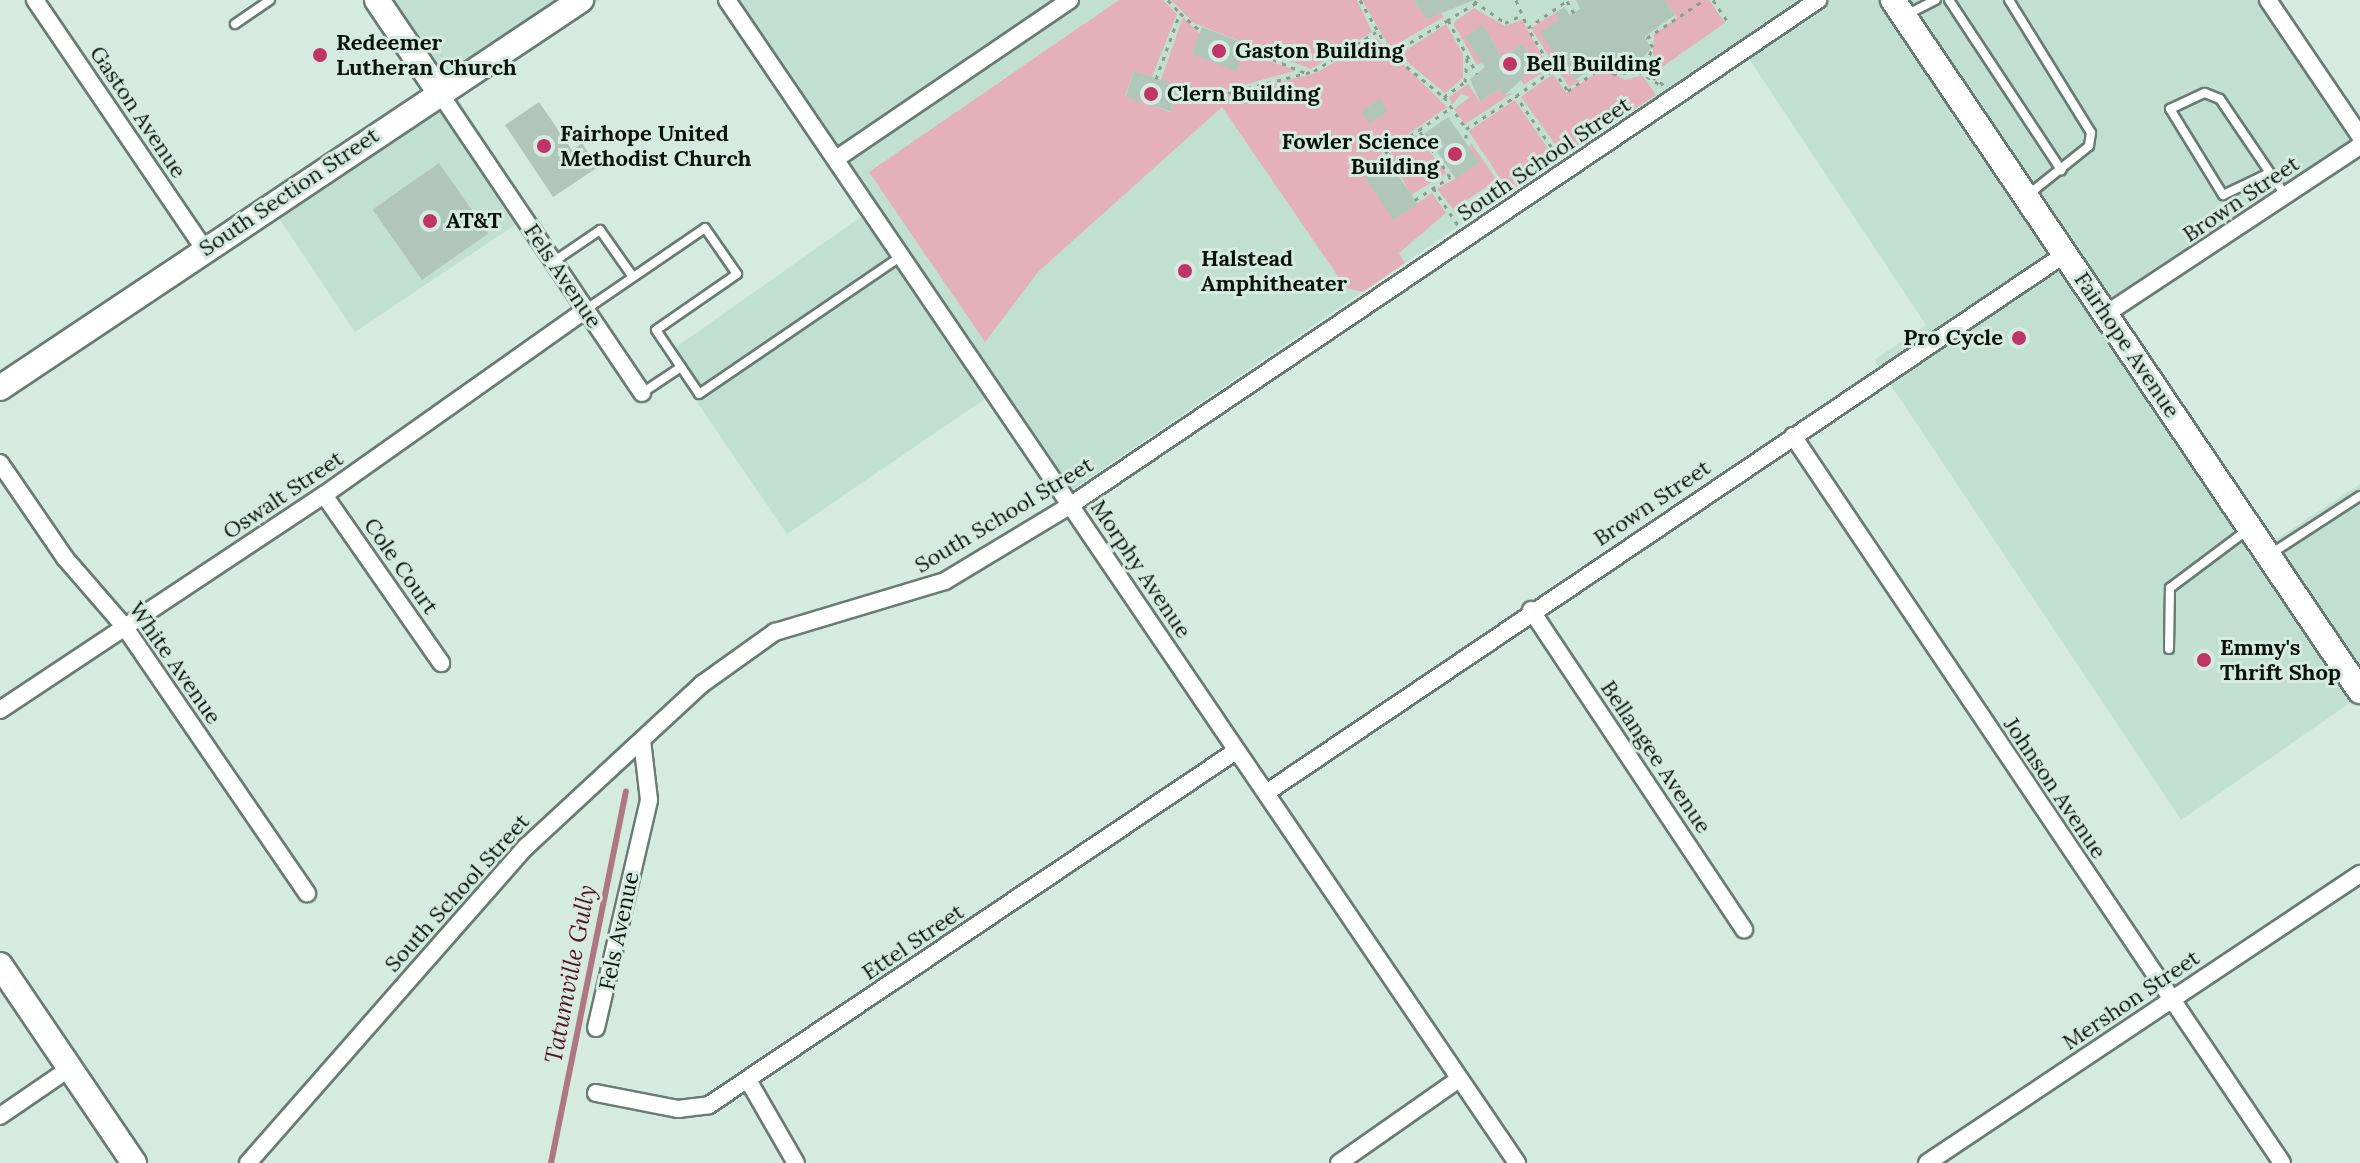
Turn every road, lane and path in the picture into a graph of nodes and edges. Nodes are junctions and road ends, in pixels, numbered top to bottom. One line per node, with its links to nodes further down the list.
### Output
1 (35, 0): 59 (street, Gaston Avenue)
2 (270, 0): 24 (lane)
3 (377, 0): 40 (street, Fels Avenue)
4 (581, 0): 40 (street, South Section Street)
5 (727, 0): 50 (street, Morphy Avenue)
6 (1070, 0): 50 (street)
7 (1168, 0): 20 (path)
8 (1360, 0): 28 (path)
9 (1516, 0): 22 (path)
10 (1568, 0): 21 (path); 26 (path)
11 (1704, 0): 39 (path)
12 (1713, 0): 25 (path)
13 (1818, 0): 73 (street, South School Street)
14 (1936, 0): 19 (lane)
15 (1949, 0): 52 (lane)
16 (2009, 0): 52 (lane)
17 (2268, 0): 46 (street)
18 (1475, 2): 22 (path); 23 (path)
19 (1899, 8): 56 (street, Fairhope Avenue)
20 (1180, 13): 27 (path); 36 (path)
21 (1574, 13)
22 (1522, 15): 26 (path)
23 (1448, 20): 30 (path); 31 (path)
24 (235, 24)
25 (1729, 24)
26 (1528, 28): 33 (path)
27 (1201, 31)
28 (1376, 32): 30 (path); 34 (path)
29 (1245, 48): 34 (path)
30 (1391, 54): 42 (path)
31 (1467, 57): 35 (path); 42 (path)
32 (1638, 64): 39 (path)
33 (1553, 70): 39 (path); 41 (path)
34 (1306, 73): 38 (path)
35 (1477, 74)
36 (1156, 79)
37 (1516, 87): 41 (path)
38 (1178, 89)
39 (1667, 90)
40 (439, 92): 59 (street, South Section Street); 62 (street, Fels Avenue)
41 (1518, 94): 44 (path); 49 (path)
42 (1444, 97): 43 (path)
43 (1451, 108): 44 (path); 45 (path)
44 (1466, 129): 47 (path)
45 (1419, 130): 51 (path); 54 (path)
46 (2360, 136)
47 (1466, 138)
48 (2360, 146): 55 (street, Brown Street)
49 (1559, 158)
50 (836, 159): 61 (street, Morphy Avenue)
51 (1388, 160)
52 (2061, 170): 56 (lane)
53 (2269, 173): 53 (lane); 55 (lane)
54 (1433, 188): 57 (path); 58 (path)
55 (2285, 195): 65 (street, Brown Street)
56 (2026, 196): 60 (street, Fairhope Avenue)
57 (1415, 200)
58 (1458, 226)
59 (204, 249): 67 (street, South Section Street)
60 (2065, 254): 65 (street, Fairhope Avenue); 69 (street, Brown Street)
61 (902, 256): 66 (lane); 73 (street, Morphy Avenue)
62 (553, 262): 63 (lane); 64 (street, Fels Avenue)
63 (633, 277): 64 (lane); 66 (lane)
64 (585, 310): 68 (street, Fels Avenue); 71 (street, Oswalt Street)
65 (2106, 314): 74 (street, Fairhope Avenue)
66 (681, 367): 68 (lane)
67 (0, 388)
68 (642, 393)
69 (1793, 436): 76 (street, Brown Street); 89 (street, Johnson Avenue)
70 (0, 463): 77 (street, White Avenue)
71 (324, 495): 77 (street, Oswalt Street); 79 (street, Cole Court)
72 (2360, 496): 75 (lane)
73 (1071, 505): 82 (street, South School Street); 83 (street, Morphy Avenue)
74 (2250, 528): 75 (street, Fairhope Avenue); 78 (lane)
75 (2268, 555): 80 (street, Fairhope Avenue)
76 (1531, 610): 84 (street, Brown Street); 87 (street, Bellangee Avenue)
77 (124, 626): 81 (street, Oswalt Street); 86 (street, White Avenue)
78 (2169, 649)
79 (441, 663)
80 (2358, 685)
81 (0, 710)
82 (642, 740): 90 (street, Fels Avenue); 97 (street, South School Street)
83 (1236, 751): 84 (street, Morphy Avenue); 93 (street, Ettel Street)
84 (1266, 793): 92 (street, Morphy Avenue)
85 (2360, 874): 89 (street, Mershon Street)
86 (307, 893)
87 (1744, 929)
88 (0, 965): 91 (street)
89 (2171, 1000): 101 (street, Mershon Street); 102 (street, Johnson Avenue)
90 (596, 1028)
91 (70, 1068): 95 (street); 96 (street)
92 (1459, 1079): 99 (street); 100 (street, Morphy Avenue)
93 (748, 1080): 94 (street, Ettel Street); 98 (street)
94 (596, 1093)
95 (0, 1116)
96 (134, 1163)
97 (248, 1163)
98 (796, 1163)
99 (1339, 1163)
100 (1517, 1163)
101 (1927, 1163)
102 (2282, 1163)

